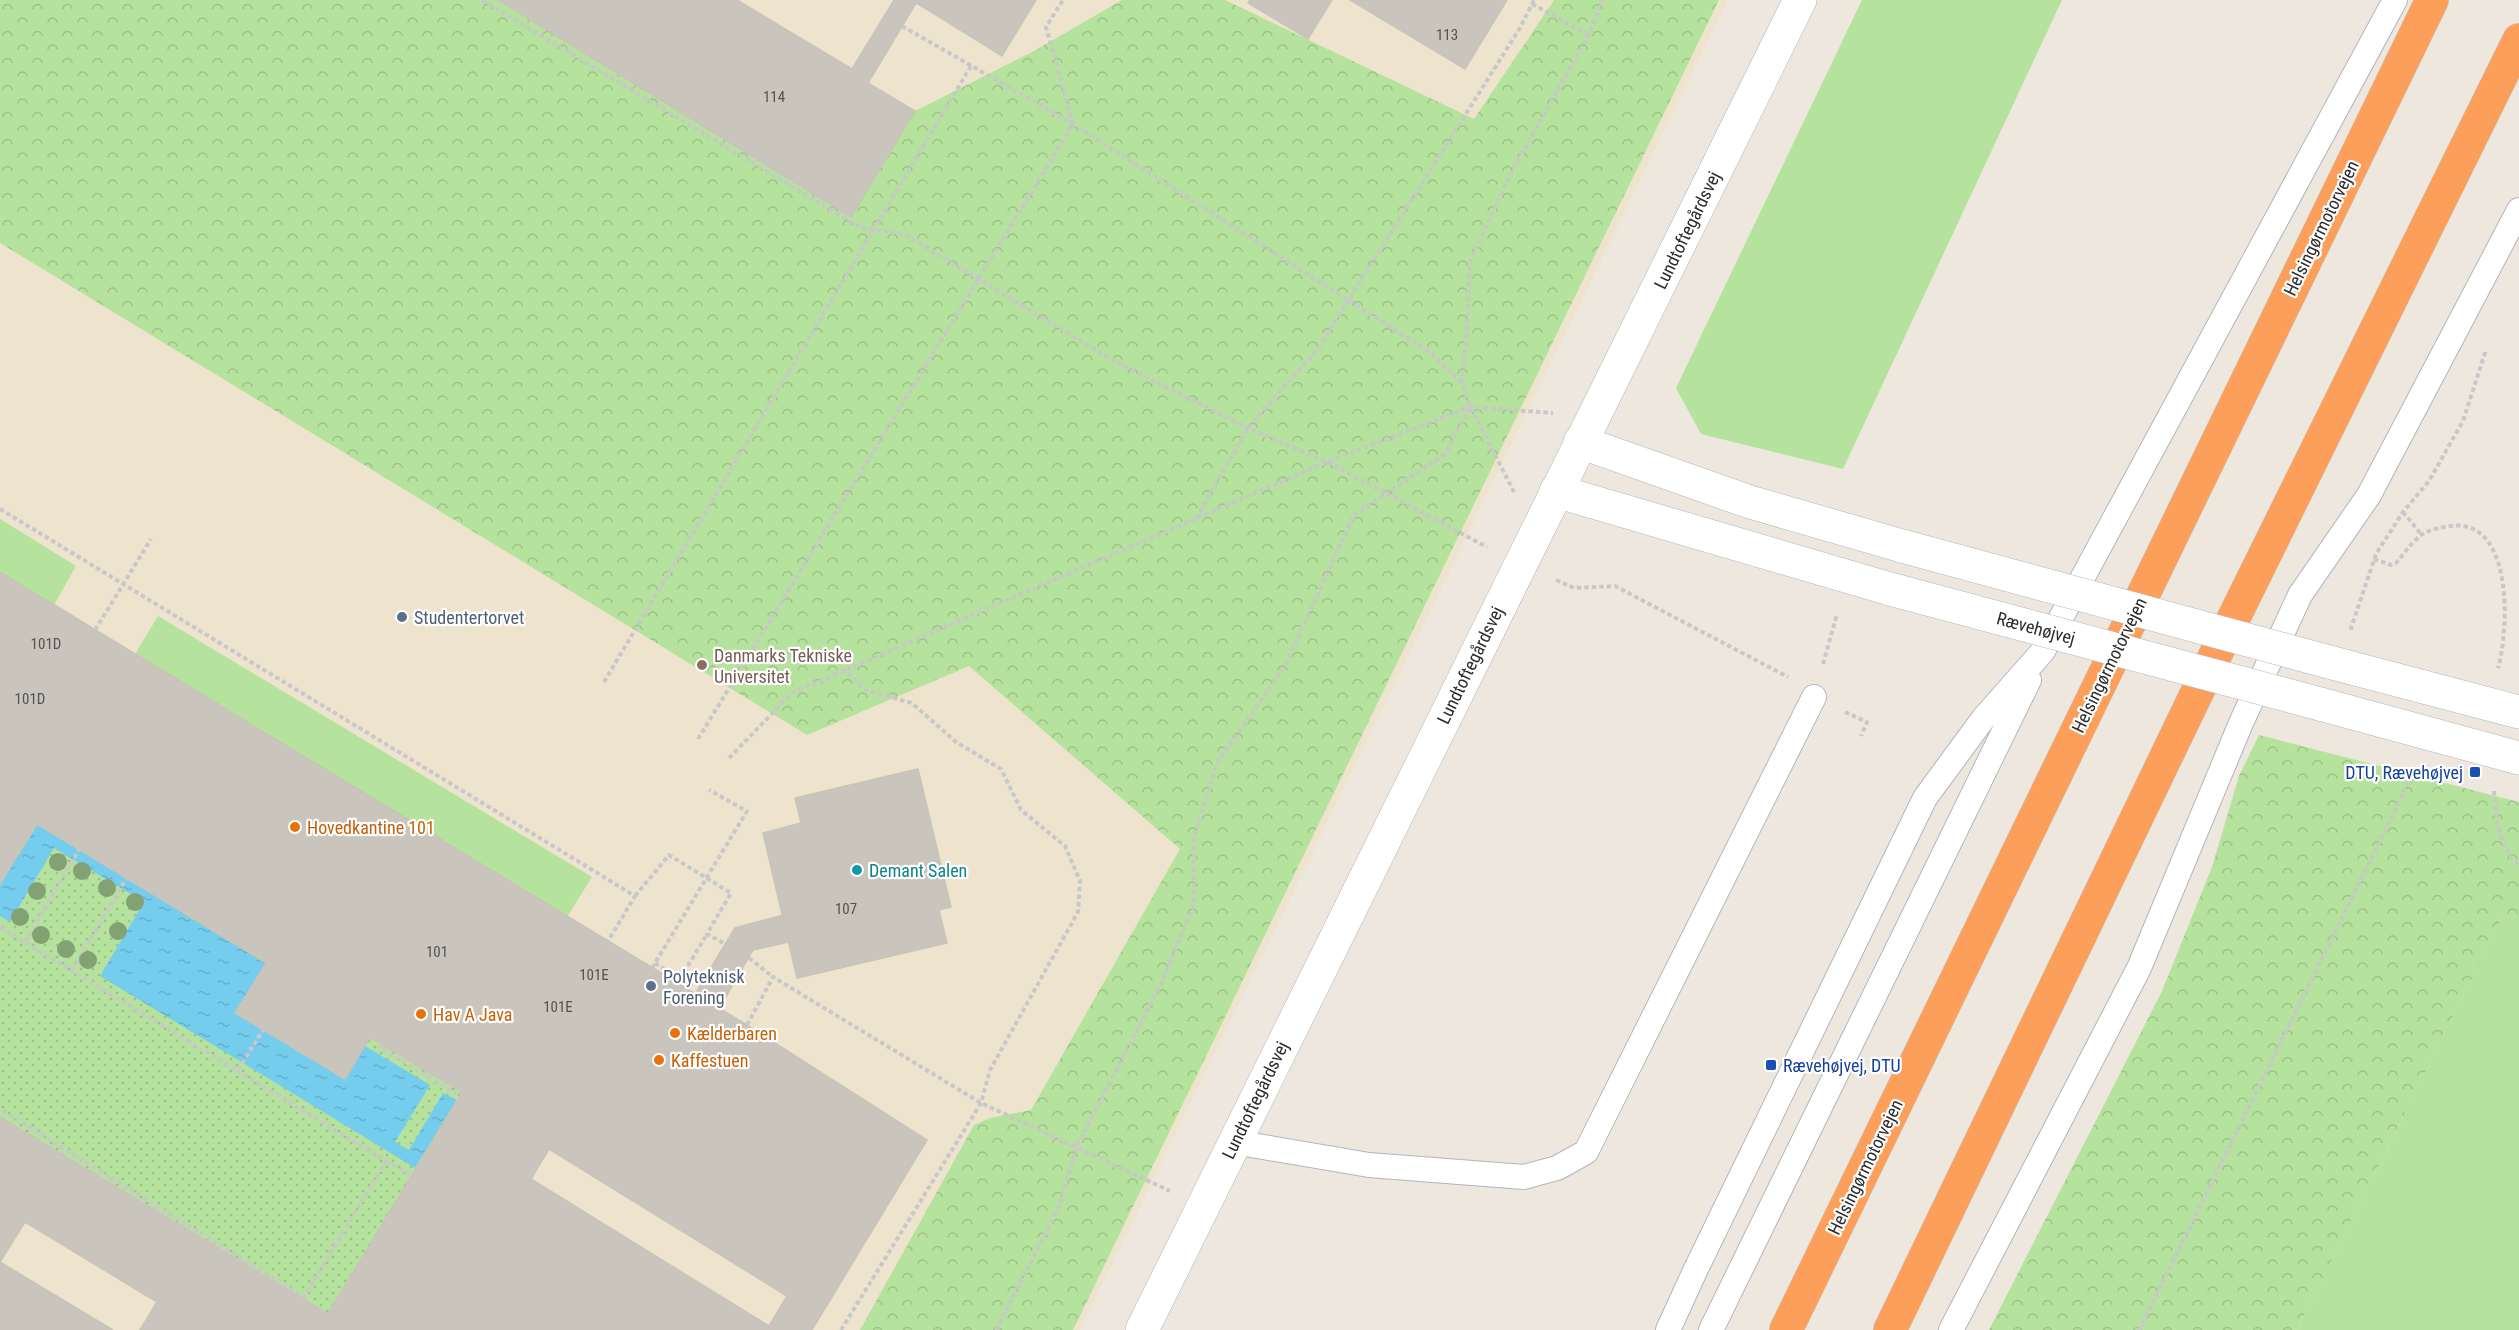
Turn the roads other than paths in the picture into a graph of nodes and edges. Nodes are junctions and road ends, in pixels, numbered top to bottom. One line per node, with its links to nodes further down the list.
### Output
1 (1800, 0): 6 (street, Lundtoftegårdsvej)
2 (2396, 0): 8 (lane)
3 (2432, 0): 16 (highway, Helsingørmotorvejen)
4 (2519, 40): 17 (highway)
5 (2519, 210): 18 (lane)
6 (1580, 442): 7 (street, Lundtoftegårdsvej); 10 (street, bridge)
7 (1556, 491): 11 (street, Rævehøjvej, bridge); 12 (street, Lundtoftegårdsvej)
8 (2043, 651): 14 (lane); 15 (lane)
9 (1814, 697): 12 (lane)
10 (2519, 712)
11 (2510, 755)
12 (1234, 1142): 13 (street, Lundtoftegårdsvej)
13 (1142, 1330)
14 (1668, 1330)
15 (1711, 1330)
16 (1786, 1330)
17 (1890, 1330)
18 (1951, 1330)

